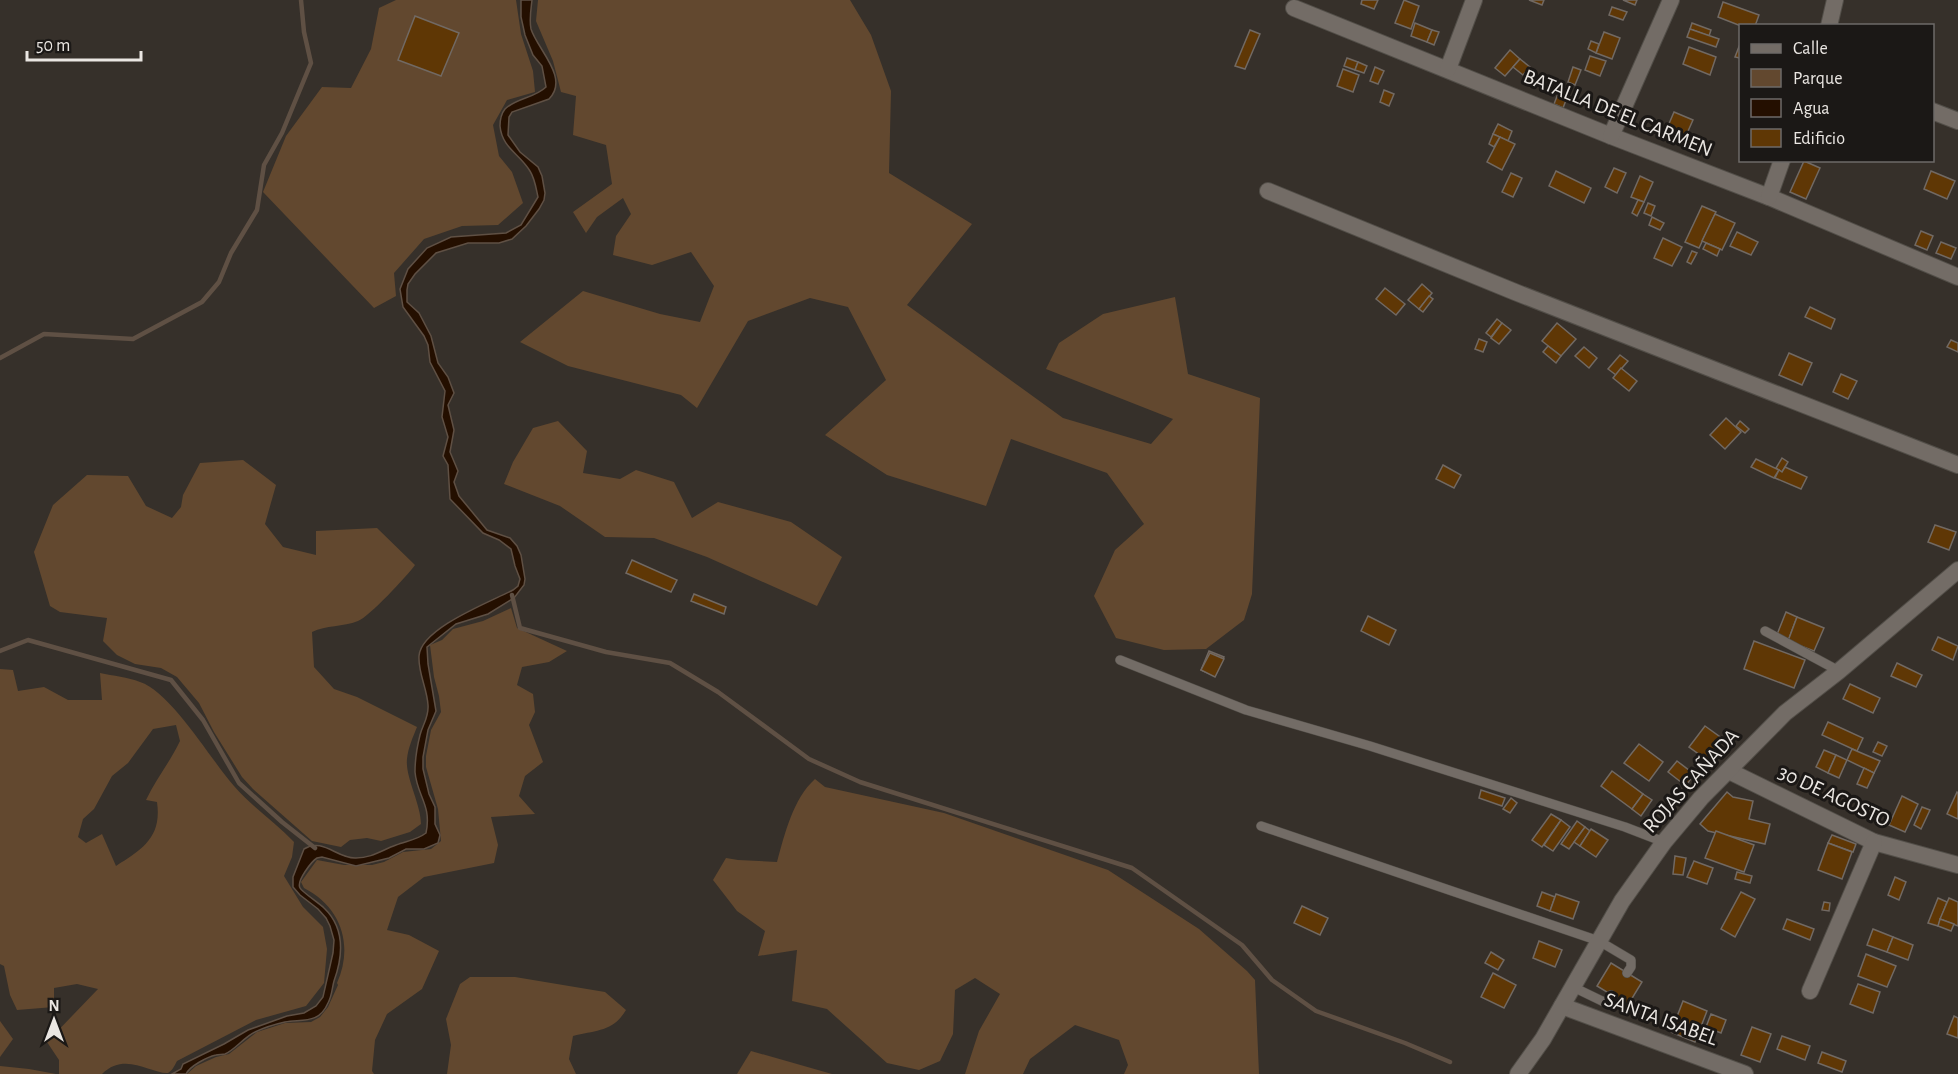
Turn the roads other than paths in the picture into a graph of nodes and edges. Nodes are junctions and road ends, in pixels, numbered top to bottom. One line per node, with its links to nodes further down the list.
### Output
1 (1474, 0): 6 (street)
2 (1671, 0): 9 (street)
3 (1835, 0): 5 (street)
4 (1294, 8): 6 (street, BATALLA DE EL CARMEN)
5 (1829, 24)
6 (1448, 69): 9 (street, BATALLA DE EL CARMEN)
7 (1934, 112): 8 (street)
8 (1958, 121)
9 (1611, 136): 12 (street, BATALLA DE EL CARMEN)
10 (1781, 162): 12 (street)
11 (1268, 191): 14 (street)
12 (1769, 197): 13 (street, BATALLA DE EL CARMEN)
13 (1958, 277)
14 (1958, 465)
15 (1958, 570): 18 (street, ROJAS CAÑADA)
16 (1765, 631): 18 (lane)
17 (1120, 660): 21 (lane)
18 (1839, 671): 19 (street, ROJAS CAÑADA)
19 (1729, 771): 21 (street, ROJAS CAÑADA); 22 (street, 30 DE AGOSTO)
20 (1261, 826): 24 (lane)
21 (1664, 842): 24 (street, ROJAS CAÑADA)
22 (1874, 842): 23 (street, 30 DE AGOSTO); 27 (street)
23 (1958, 866)
24 (1599, 941): 25 (lane); 26 (street, ROJAS CAÑADA)
25 (1627, 973)
26 (1573, 987): 28 (street, ROJAS CAÑADA); 29 (lane)
27 (1810, 991)
28 (1562, 1006): 29 (street, SANTA ISABEL); 30 (street, ROJAS CAÑADA)
29 (1596, 1020): 31 (street, SANTA ISABEL)
30 (1518, 1074)
31 (1745, 1074)

